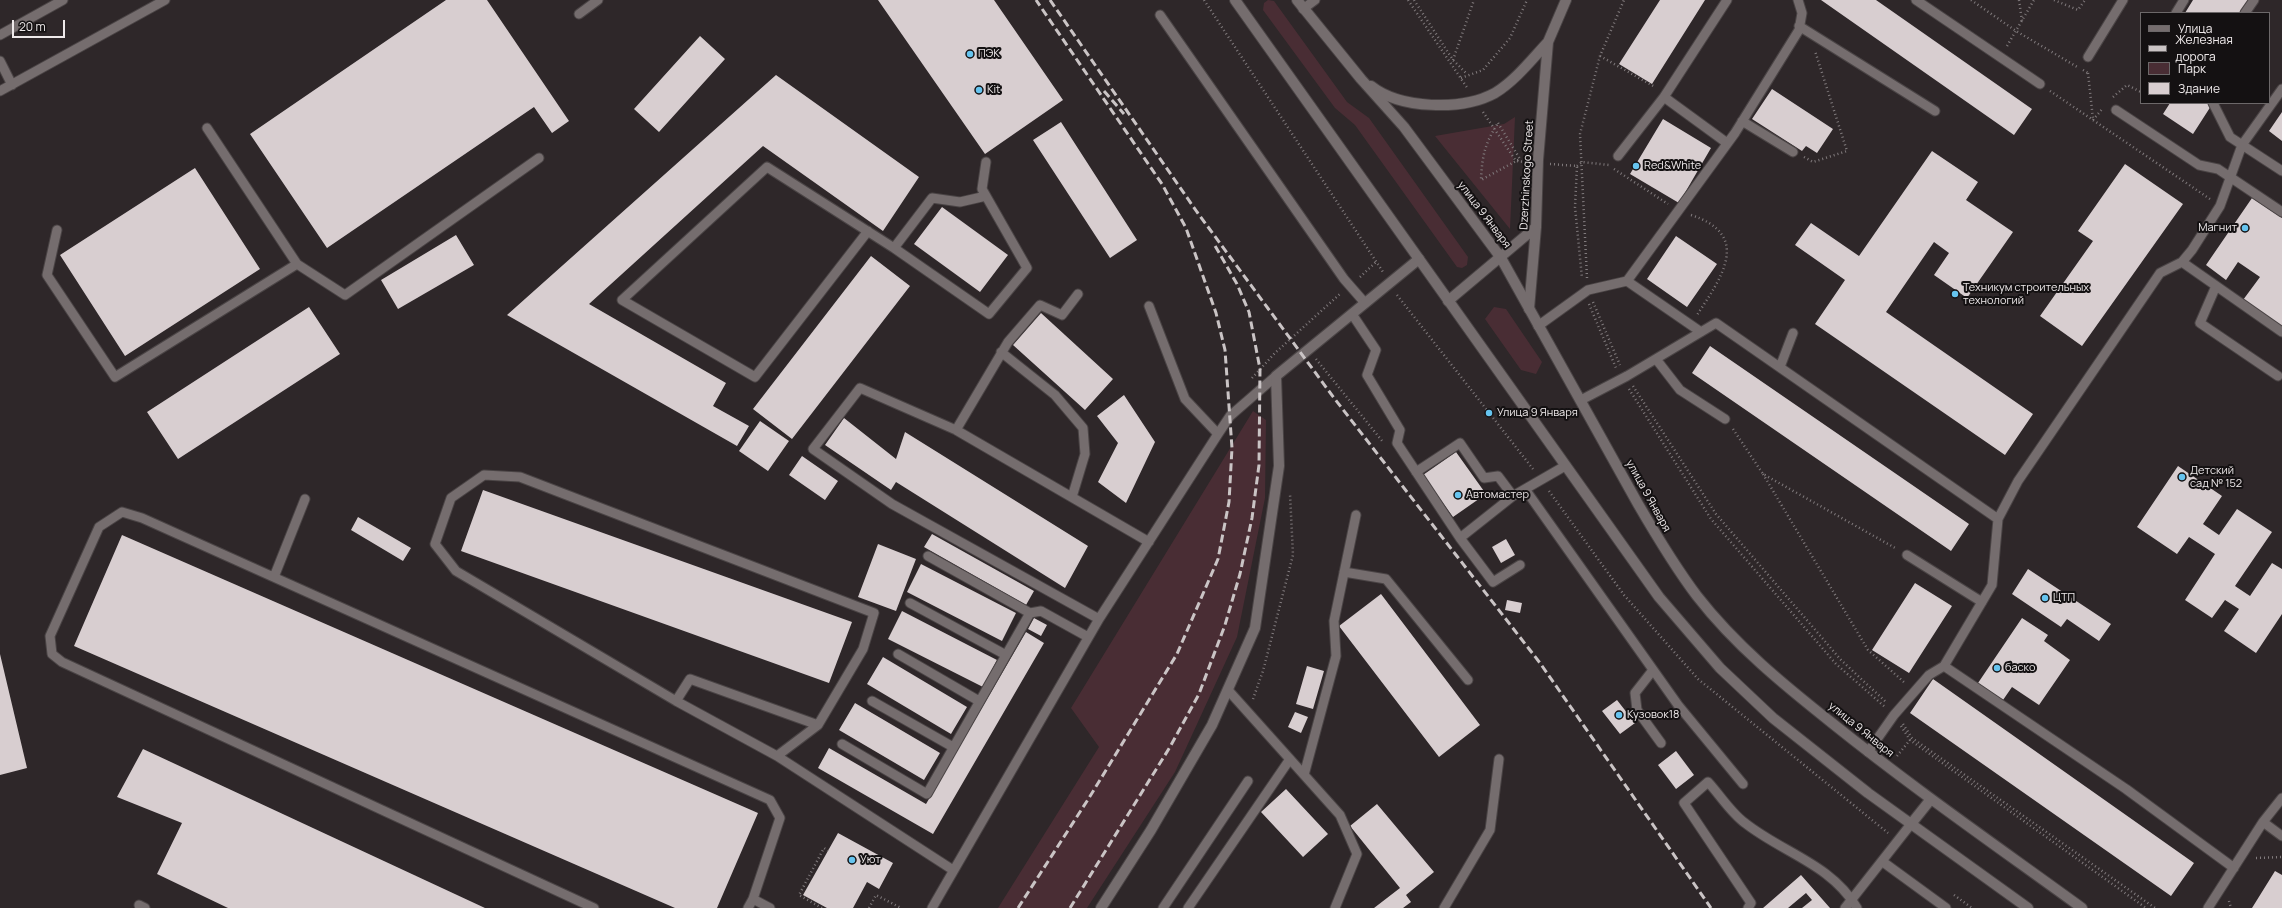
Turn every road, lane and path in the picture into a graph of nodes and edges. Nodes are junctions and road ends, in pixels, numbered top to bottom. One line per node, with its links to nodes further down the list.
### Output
1 (63, 0): 34 (lane)
2 (165, 0): 46 (lane)
3 (598, 0): 28 (lane)
4 (1204, 0): 81 (path)
5 (1236, 0): 80 (main road)
6 (1297, 0): 25 (main road, улица 9 Января)
7 (1315, 0): 25 (lane)
8 (1408, 0): 43 (path)
9 (1414, 0): 39 (path)
10 (1474, 0): 39 (path)
11 (1528, 0): 42 (path)
12 (1566, 0): 35 (main road, Dzerzhinskogo Street)
13 (1624, 0): 36 (path)
14 (1727, 0): 49 (lane)
15 (1798, 0): 31 (lane)
16 (1916, 0): 37 (lane)
17 (1971, 0): 32 (path)
18 (2019, 0): 30 (path)
19 (2034, 0): 30 (path)
20 (2054, 0): 21 (path)
21 (2085, 0)
22 (2123, 0): 38 (lane)
23 (2184, 0): 26 (lane)
24 (2254, 0): 27 (lane)
25 (1304, 9): 44 (main road, улица 9 Января)
26 (2177, 12)
27 (2246, 12)
28 (579, 14)
29 (1160, 15): 89 (lane)
30 (2022, 21): 32 (path)
31 (1799, 26): 33 (lane); 55 (lane)
32 (2016, 31): 37 (path); 41 (path)
33 (1809, 32): 53 (lane); 60 (path)
34 (0, 35)
35 (1548, 42): 50 (main road, Dzerzhinskogo Street); 66 (main road, Dzerzhinskogo Street)
36 (1600, 56): 49 (path); 65 (path)
37 (2000, 57): 45 (lane)
38 (2088, 57): 41 (path)
39 (1453, 60): 42 (path)
40 (0, 61): 46 (lane)
41 (2088, 73): 54 (path)
42 (1467, 74): 43 (path)
43 (1461, 78): 50 (path)
44 (1361, 79): 50 (main road, Dzerzhinskogo Street); 79 (main road, улица 9 Января)
45 (2040, 84): 54 (path)
46 (12, 85): 48 (lane)
47 (2282, 89): 59 (lane)
48 (0, 91)
49 (1665, 95): 58 (lane); 61 (lane)
50 (1475, 100): 57 (path)
51 (2214, 104): 59 (lane)
52 (2116, 110): 70 (lane)
53 (1936, 111)
54 (2093, 120): 72 (path)
55 (1742, 121): 58 (lane); 60 (lane)
56 (207, 128): 83 (lane)
57 (1494, 129): 63 (path); 63 (path); 63 (path)
58 (1728, 143): 73 (lane)
59 (2242, 145): 69 (lane); 70 (lane)
60 (1792, 152)
61 (1618, 156): 67 (path)
62 (539, 158): 83 (lane)
63 (1516, 161): 66 (path)
64 (986, 162): 71 (lane)
65 (1582, 162): 67 (path); 68 (path); 86 (path)
66 (1538, 163): 68 (path); 75 (main road, Dzerzhinskogo Street)
67 (1608, 165): 73 (path)
68 (1576, 166): 86 (path)
69 (2282, 171)
70 (2230, 178): 72 (lane); 74 (lane)
71 (986, 196): 78 (lane); 78 (lane)
72 (2220, 206): 82 (lane)
73 (1679, 211): 84 (lane); 93 (path)
74 (2282, 212)
75 (1536, 227): 79 (main road); 91 (main road, Dzerzhinskogo Street)
76 (57, 230): 83 (lane)
77 (868, 232): 77 (lane); 78 (lane)
78 (894, 248)
79 (1501, 258): 88 (main road); 91 (main road, улица 9 Января)
80 (1419, 259): 88 (main road); 89 (main road)
81 (1377, 261)
82 (2182, 262): 85 (lane); 118 (lane)
83 (297, 264)
84 (1627, 281): 86 (lane); 93 (lane)
85 (2216, 286): 96 (lane); 103 (lane)
86 (1586, 291): 94 (lane); 104 (path); 104 (path)
87 (1078, 294): 99 (lane)
88 (1448, 301): 110 (main road)
89 (1365, 303): 92 (main road)
90 (1149, 306): 108 (lane)
91 (1529, 309): 94 (main road, улица 9 Января)
92 (1352, 314): 98 (main road); 109 (lane)
93 (1691, 325): 95 (lane)
94 (1538, 326): 105 (main road, улица 9 Января)
95 (1701, 332): 100 (lane); 101 (lane)
96 (2282, 332)
97 (1793, 333): 101 (lane)
98 (1308, 349): 102 (main road); 109 (path)
99 (1001, 352): 107 (lane); 115 (lane)
100 (1656, 359): 104 (lane); 106 (lane)
101 (1780, 368): 118 (lane)
102 (1276, 376): 108 (lane); 136 (main road)
103 (2278, 376)
104 (1624, 377): 105 (lane); 141 (path); 141 (path)
105 (1581, 400): 146 (main road, улица 9 Января)
106 (1725, 419): 112 (path)
107 (956, 430): 115 (lane); 129 (lane)
108 (1218, 434): 120 (lane)
109 (1401, 449): 111 (lane)
110 (1565, 466): 113 (lane); 156 (main road)
111 (1416, 472): 114 (lane); 119 (lane)
112 (1763, 474): 121 (path); 137 (path)
113 (1525, 489): 114 (lane); 134 (lane)
114 (1513, 496): 119 (lane)
115 (1072, 497): 120 (lane)
116 (305, 499): 125 (lane)
117 (1356, 515): 124 (lane)
118 (1998, 519): 127 (lane)
119 (1460, 538): 123 (lane)
120 (1149, 542): 129 (lane)
121 (1907, 555): 127 (lane)
122 (928, 556): 128 (lane)
123 (1520, 565)
124 (1344, 572): 135 (lane); 150 (lane)
125 (274, 577): 164 (lane); 168 (lane)
126 (910, 602): 132 (lane)
127 (1982, 602): 133 (lane)
128 (1030, 613): 130 (lane); 132 (lane)
129 (1099, 618): 130 (lane)
130 (1088, 637): 163 (lane)
131 (898, 654): 140 (lane)
132 (1006, 655): 140 (lane)
133 (1944, 666): 137 (lane); 162 (lane)
134 (1653, 670): 143 (lane); 152 (lane)
135 (1468, 680)
136 (1228, 690): 148 (lane); 175 (main road)
137 (1914, 691): 141 (lane)
138 (676, 700): 142 (lane); 142 (lane); 147 (lane)
139 (872, 700): 145 (lane)
140 (979, 702): 145 (lane)
141 (1896, 714): 146 (lane); 186 (path); 187 (path)
142 (818, 725): 147 (lane)
143 (1661, 743)
144 (842, 744): 145 (lane)
145 (953, 747)
146 (1868, 752): 154 (main road, улица 9 Января)
147 (777, 756): 163 (lane)
148 (1290, 759): 150 (lane); 177 (lane)
149 (1499, 759): 179 (lane)
150 (1304, 775): 178 (lane)
151 (1248, 781): 176 (lane)
152 (1743, 784)
153 (2282, 798): 155 (lane)
154 (1931, 799): 156 (main road); 185 (main road, улица 9 Января)
155 (2263, 822): 157 (lane); 160 (lane)
156 (1911, 824): 161 (lane); 184 (main road)
157 (2282, 836)
158 (828, 851): 171 (path)
159 (2282, 857): 160 (path)
160 (2240, 858): 162 (lane)
161 (1883, 862): 165 (lane); 183 (lane)
162 (2234, 868): 188 (lane)
163 (953, 870): 174 (lane)
164 (754, 899): 169 (lane); 170 (lane)
165 (1852, 900): 180 (lane); 181 (lane); 182 (lane)
166 (140, 908): 167 (lane)
167 (145, 908)
168 (594, 908)
169 (748, 908)
170 (770, 908)
171 (822, 908)
172 (869, 908): 173 (path)
173 (901, 908)
174 (932, 908)
175 (1100, 908)
176 (1163, 908)
177 (1188, 908)
178 (1335, 908)
179 (1444, 908)
180 (1748, 908)
181 (1845, 908)
182 (1857, 908)
183 (1946, 908)
184 (2028, 908)
185 (2082, 908)
186 (2146, 908)
187 (2155, 908)
188 (2208, 908)

